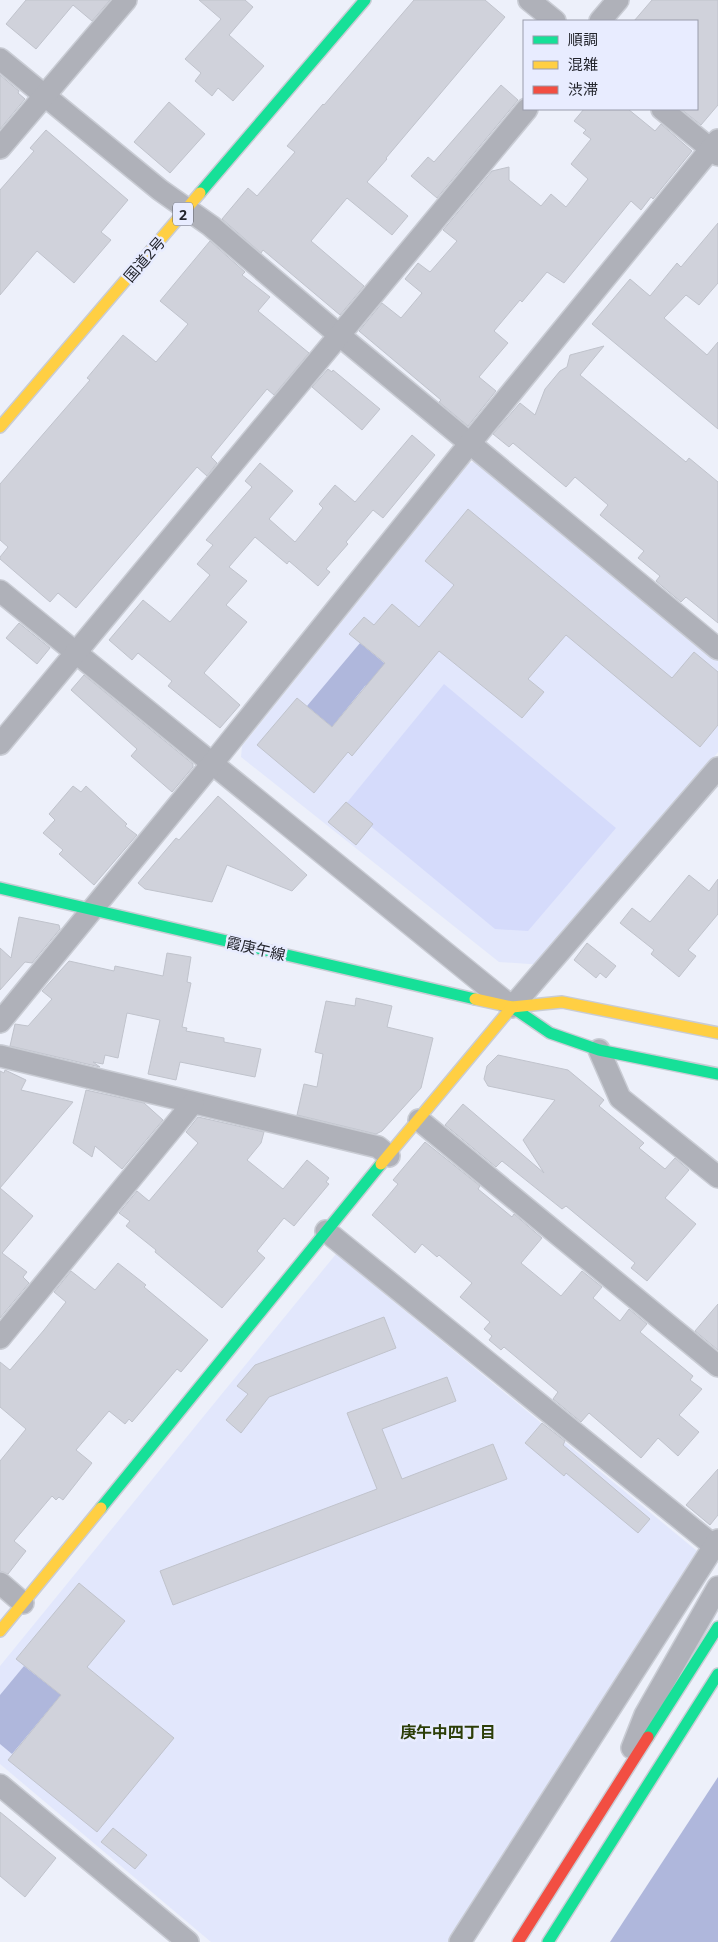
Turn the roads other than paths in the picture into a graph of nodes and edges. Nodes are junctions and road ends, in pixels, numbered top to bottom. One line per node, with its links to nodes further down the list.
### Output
1 (126, 0): 8 (street)
2 (365, 0): 13 (main road, 国道2号 / 2)
3 (529, 0): 5 (street)
4 (618, 0): 6 (street)
5 (554, 20)
6 (601, 20)
7 (0, 60): 8 (street)
8 (44, 96): 11 (street); 13 (street)
9 (526, 110): 14 (street)
10 (663, 110): 12 (street)
11 (0, 148)
12 (716, 148): 16 (street)
13 (187, 209): 14 (street); 15 (main road, 国道2号 / 2)
14 (339, 335): 16 (street); 19 (street)
15 (0, 427)
16 (470, 443): 18 (street); 21 (street)
17 (0, 591): 19 (street)
18 (718, 648)
19 (75, 652): 20 (street); 21 (street)
20 (0, 744)
21 (213, 762): 24 (street); 25 (street)
22 (718, 768): 25 (street)
23 (0, 888): 24 (main road, 霞庚午線)
24 (93, 910): 25 (main road, 霞庚午線); 26 (street)
25 (512, 1007): 27 (main road); 28 (main road); 32 (main road)
26 (0, 1022)
27 (718, 1033)
28 (599, 1050): 30 (main road); 34 (street)
29 (0, 1056): 31 (street)
30 (718, 1074)
31 (193, 1103): 33 (street); 36 (street)
32 (419, 1120): 33 (main road); 37 (street)
33 (389, 1156): 35 (main road)
34 (718, 1177)
35 (326, 1232): 38 (street); 41 (main road)
36 (0, 1338)
37 (718, 1366)
38 (716, 1543): 48 (street)
39 (0, 1583): 41 (street)
40 (718, 1588): 46 (street)
41 (23, 1602): 43 (main road)
42 (718, 1627): 46 (main road)
43 (0, 1631)
44 (718, 1674): 50 (main road)
45 (0, 1785): 47 (street)
46 (612, 1797): 49 (main road)
47 (188, 1942)
48 (460, 1942)
49 (518, 1942)
50 (548, 1942)

